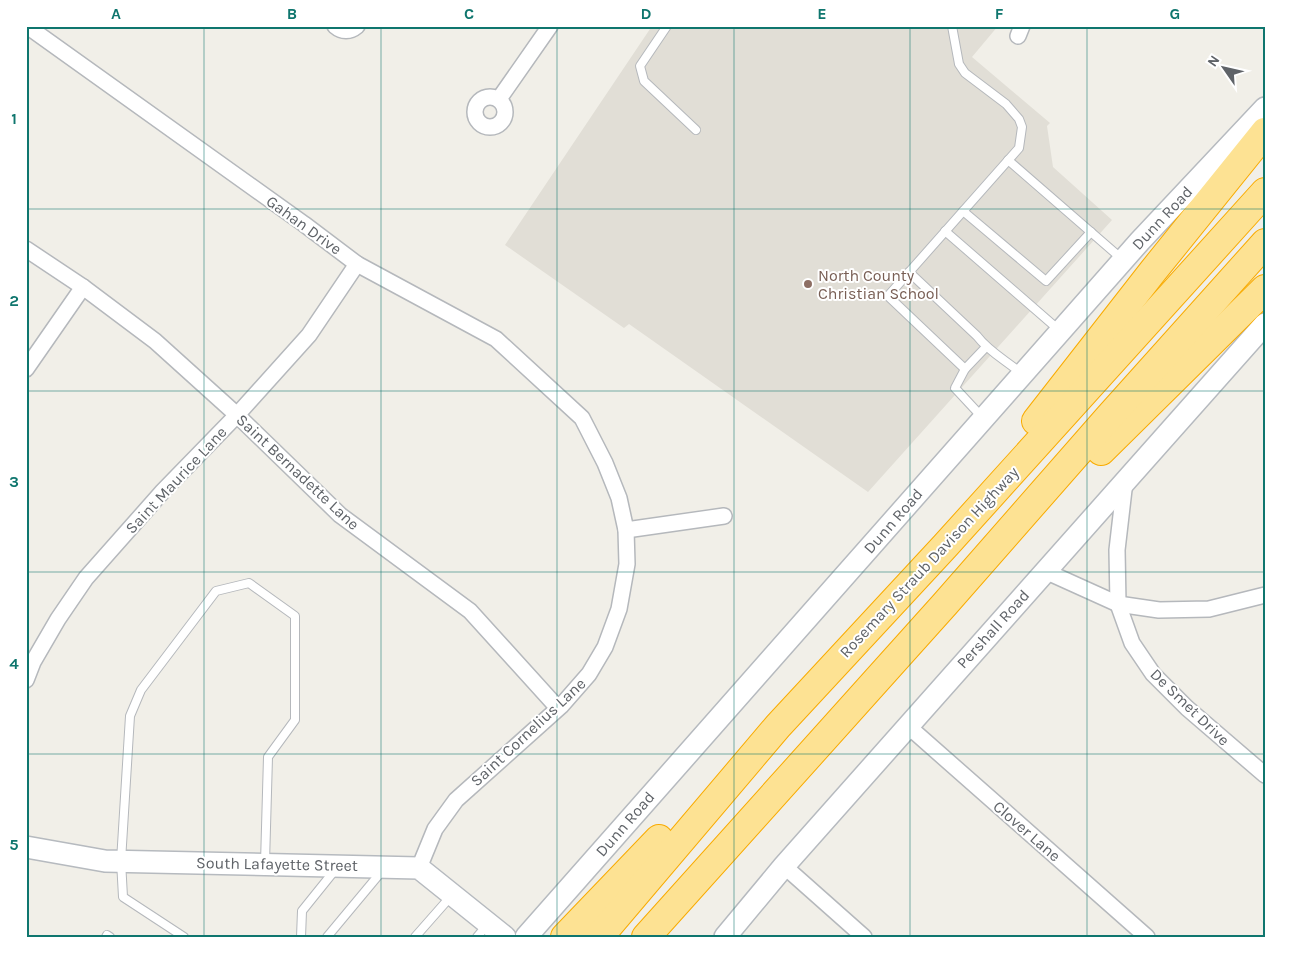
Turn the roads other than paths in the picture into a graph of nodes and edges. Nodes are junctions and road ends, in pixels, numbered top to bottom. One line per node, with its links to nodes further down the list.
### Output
1 (27, 26): 19 (street, Gahan Drive)
2 (335, 26): 3 (street)
3 (357, 26)
4 (550, 26): 7 (street)
5 (667, 26): 9 (lane)
6 (952, 26): 11 (lane)
7 (499, 99)
8 (1265, 108): 18 (street, Dunn Road)
9 (696, 130)
10 (1265, 132): 35 (highway)
11 (1008, 160): 13 (lane); 15 (lane)
12 (1265, 192): 35 (highway, Rosemary Straub Davison Highway)
13 (963, 211): 14 (lane); 15 (lane)
14 (945, 231): 20 (lane); 24 (lane)
15 (1091, 232): 18 (lane)
16 (1265, 243): 38 (highway)
17 (26, 249): 21 (street, Saint Bernadette Lane)
18 (1123, 260): 24 (street, Dunn Road)
19 (358, 264): 29 (street, Saint Maurice Lane); 30 (street, Gahan Drive)
20 (909, 272): 25 (lane); 27 (lane)
21 (83, 287): 26 (street); 29 (street, Saint Bernadette Lane)
22 (1265, 289): 38 (highway)
23 (1265, 324): 32 (street, Pershall Road)
24 (1060, 331): 28 (street, Dunn Road)
25 (986, 347): 27 (lane); 28 (lane)
26 (26, 369)
27 (965, 369): 31 (lane)
28 (1022, 374): 31 (street, Dunn Road)
29 (237, 415): 40 (street, Saint Maurice Lane); 41 (street, Saint Bernadette Lane)
30 (582, 418): 34 (street, Saint Cornelius Lane)
31 (984, 418): 59 (street, Dunn Road)
32 (1124, 481): 36 (street, Pershall Road); 39 (street, De Smet Drive)
33 (724, 516): 34 (street)
34 (626, 530): 41 (street, Saint Cornelius Lane)
35 (945, 546): 42 (highway, Rosemary Straub Davison Highway)
36 (1045, 571): 39 (street); 43 (street, Pershall Road)
37 (1265, 595): 39 (street)
38 (945, 604): 62 (highway)
39 (1118, 604): 44 (street, De Smet Drive)
40 (26, 680)
41 (558, 707): 51 (street, Saint Cornelius Lane)
42 (778, 726): 60 (highway); 61 (highway, Rosemary Straub Davison Highway)
43 (908, 726): 49 (street, Pershall Road); 65 (street, Clover Lane)
44 (1265, 775)
45 (26, 847): 46 (street, South Lafayette Street)
46 (121, 861): 47 (street, South Lafayette Street); 47 (lane); 54 (lane)
47 (265, 864): 48 (street, South Lafayette Street)
48 (338, 866): 50 (street, South Lafayette Street); 55 (lane)
49 (784, 866): 63 (street, Pershall Road); 64 (street)
50 (386, 867): 51 (street, South Lafayette Street); 56 (lane)
51 (419, 868): 52 (street)
52 (452, 895): 53 (street); 57 (lane)
53 (482, 930): 58 (street)
54 (184, 937)
55 (301, 937)
56 (328, 937)
57 (415, 937)
58 (505, 937)
59 (526, 937)
60 (566, 937)
61 (599, 937)
62 (646, 937)
63 (725, 937)
64 (864, 937)
65 (1147, 937)

